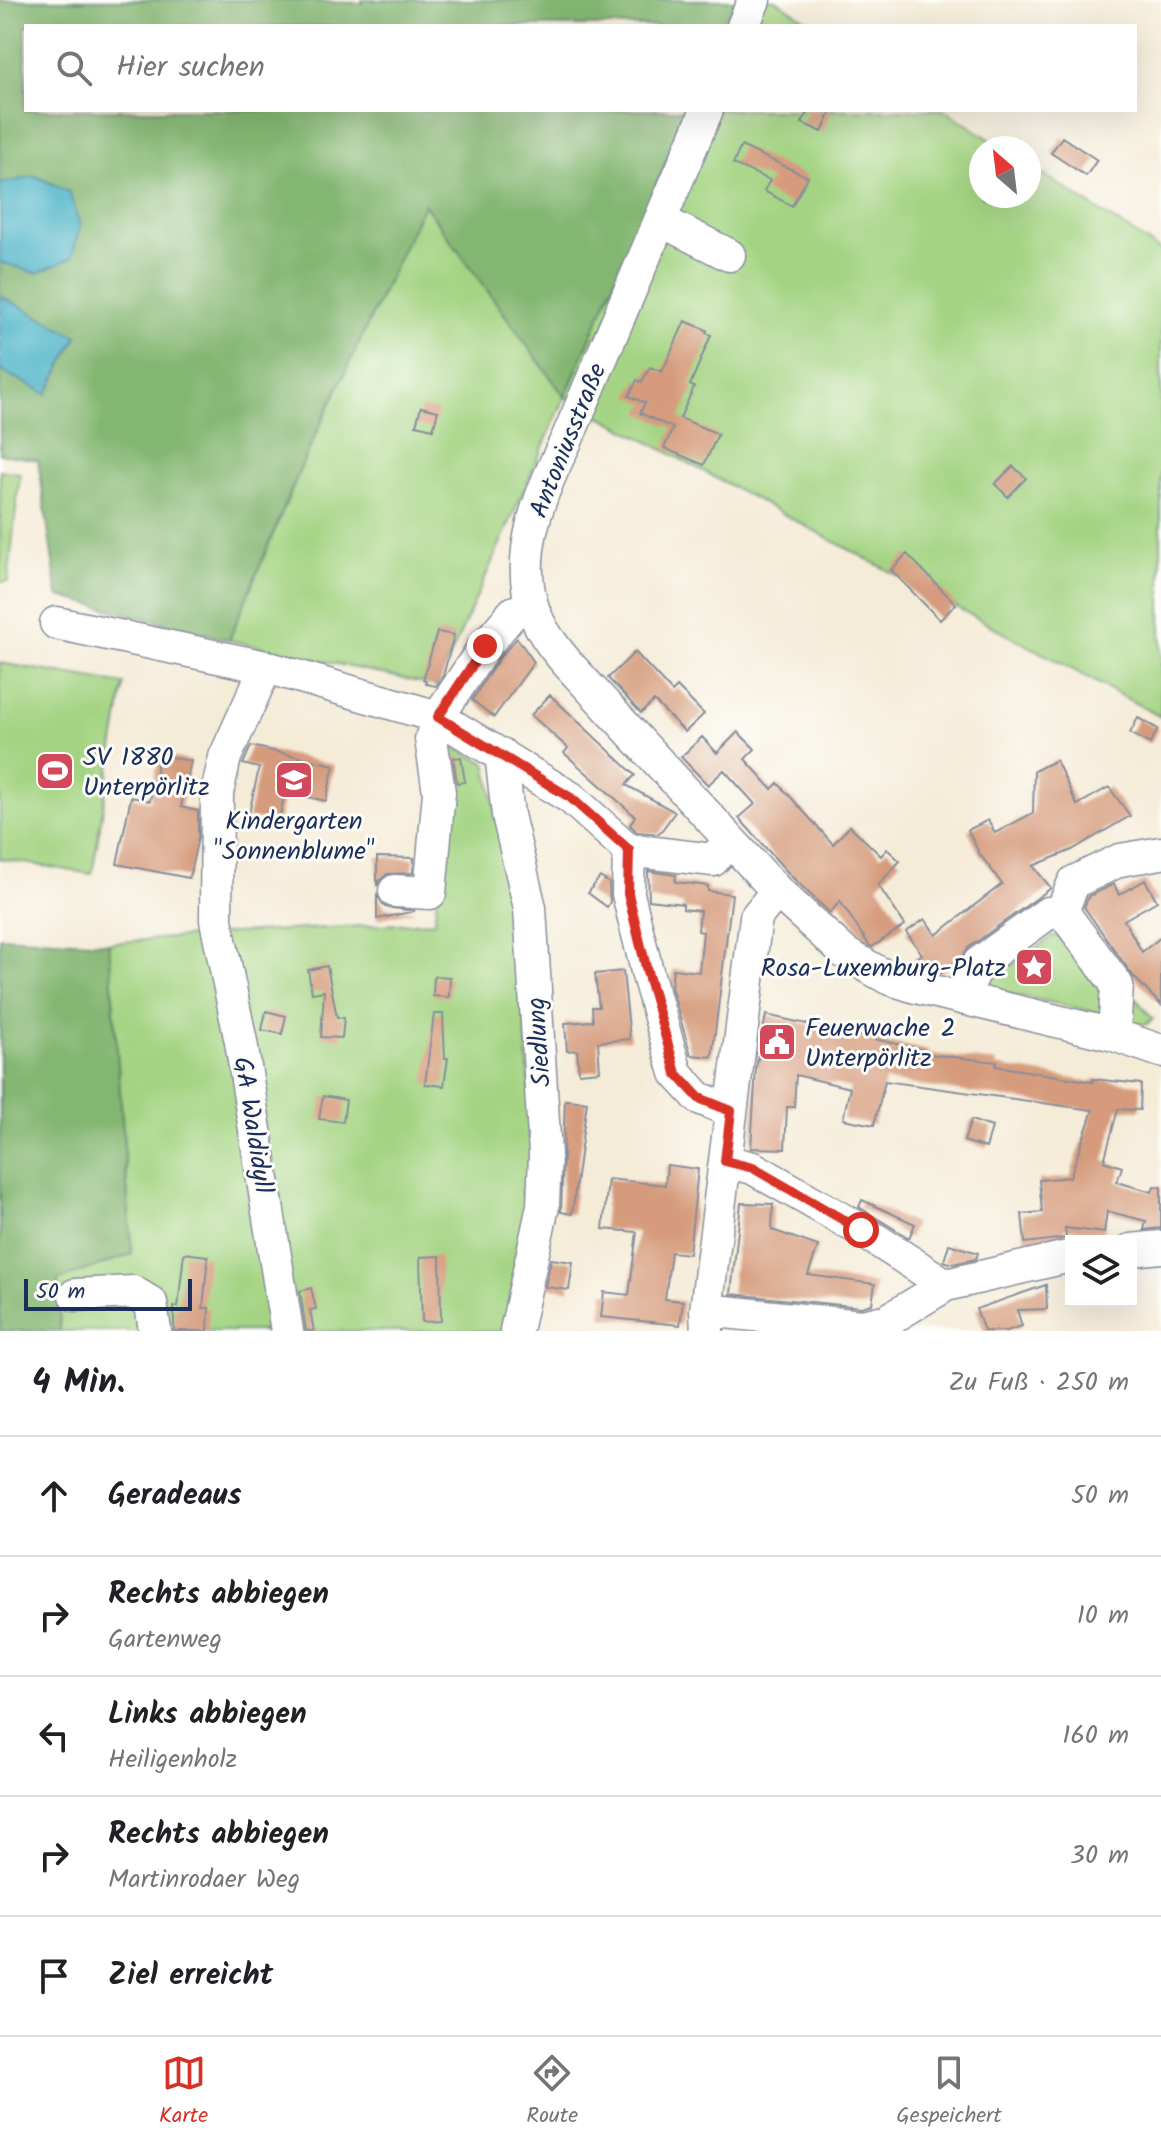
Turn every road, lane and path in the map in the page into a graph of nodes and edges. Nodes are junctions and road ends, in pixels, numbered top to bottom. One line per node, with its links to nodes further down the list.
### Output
1 (754, 0): 2 (street)
2 (744, 24)
3 (706, 112): 4 (street, Antoniusstraße)
4 (660, 220): 5 (street); 6 (street, Antoniusstraße)
5 (729, 255)
6 (532, 605): 9 (street); 11 (street, Antoniusstraße)
7 (56, 623): 8 (street)
8 (266, 667): 9 (street); 29 (street, GA Waldidyll)
9 (438, 717): 10 (street); 14 (street)
10 (501, 754): 12 (street); 30 (street, Siedlung)
11 (730, 841): 12 (street); 15 (street, Antoniusstraße)
12 (629, 850): 20 (street)
13 (1161, 853): 16 (street)
14 (395, 891)
15 (777, 891): 17 (street); 20 (street)
16 (1062, 911): 17 (street); 18 (street)
17 (972, 1000): 18 (street)
18 (1114, 1035): 19 (street)
19 (1161, 1051)
20 (731, 1111): 21 (street)
21 (725, 1161): 25 (street); 27 (street)
22 (1161, 1247): 23 (street)
23 (1137, 1249)
24 (1065, 1257): 25 (street)
25 (946, 1285): 27 (street)
26 (75, 1295): 28 (street)
27 (706, 1321)
28 (155, 1331)
29 (287, 1331)
30 (516, 1331)

